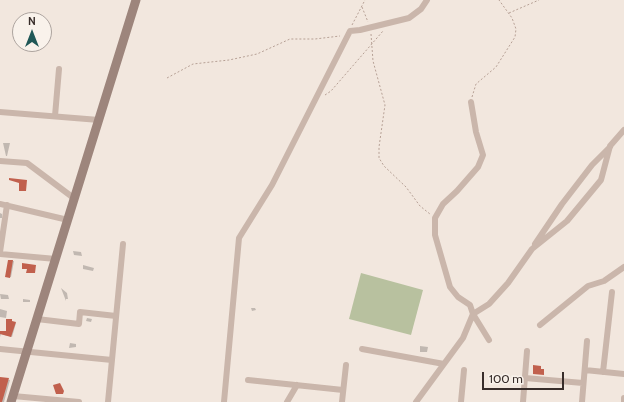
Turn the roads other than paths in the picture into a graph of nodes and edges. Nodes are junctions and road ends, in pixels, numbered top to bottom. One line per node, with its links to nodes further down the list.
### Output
1 (136, 0): 7 (main road)
2 (427, 0): 47 (street)
3 (59, 69): 6 (street)
4 (472, 102): 21 (street)
5 (0, 112): 6 (street)
6 (55, 116): 7 (street)
7 (99, 120): 11 (main road)
8 (624, 130): 9 (street)
9 (610, 146): 16 (street); 16 (street)
10 (0, 161): 11 (street)
11 (75, 198): 14 (main road)
12 (0, 204): 13 (street)
13 (7, 205): 14 (street); 17 (street)
14 (68, 220): 18 (main road)
15 (123, 244): 22 (street)
16 (532, 249): 21 (street)
17 (0, 253): 18 (street)
18 (56, 258): 23 (main road)
19 (624, 267): 24 (street)
20 (612, 292): 36 (street)
21 (473, 314): 25 (street); 32 (street)
22 (116, 316): 23 (street); 31 (street)
23 (37, 319): 30 (main road)
24 (540, 325)
25 (489, 340)
26 (588, 341): 35 (street)
27 (0, 349): 30 (street)
28 (362, 349): 32 (street)
29 (527, 351): 38 (street)
30 (27, 352): 31 (street); 44 (main road)
31 (112, 360): 46 (street)
32 (444, 364): 50 (street)
33 (346, 365): 42 (street)
34 (464, 370): 51 (street)
35 (585, 370): 36 (street); 40 (street)
36 (603, 372): 37 (street)
37 (624, 374)
38 (525, 378): 40 (street); 52 (street)
39 (248, 380): 41 (street)
40 (584, 383): 53 (street)
41 (297, 385): 42 (street); 48 (street)
42 (343, 390): 49 (street)
43 (624, 398): 54 (street)
44 (12, 399): 45 (street)
45 (79, 402)
46 (108, 402)
47 (224, 402)
48 (287, 402)
49 (342, 402)
50 (416, 402)
51 (461, 402)
52 (523, 402)
53 (582, 402)
54 (624, 402)

